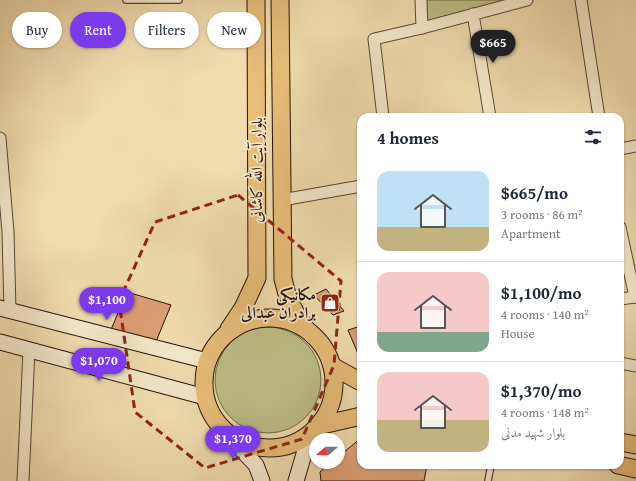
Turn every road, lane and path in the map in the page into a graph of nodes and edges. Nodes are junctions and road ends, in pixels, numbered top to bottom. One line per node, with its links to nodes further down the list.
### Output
1 (126, 0): 2 (lane)
2 (179, 0)
3 (256, 0): 18 (main road, بلوار آیت الله کاشانی)
4 (280, 0): 17 (main road, بلوار آیت الله کاشانی)
5 (421, 0): 9 (street)
6 (527, 0): 8 (street)
7 (581, 0): 12 (street)
8 (473, 14): 9 (street); 11 (street)
9 (422, 28): 10 (street)
10 (383, 113)
11 (489, 113)
12 (598, 113)
13 (0, 138): 21 (street)
14 (636, 146): 15 (street)
15 (624, 148)
16 (357, 187): 17 (street)
17 (282, 200): 19 (main road, بلوار آیت الله کاشانی)
18 (256, 212): 19 (main road); 26 (main road, بلوار آیت الله کاشانی)
19 (282, 230): 25 (main road, بلوار آیت الله کاشانی)
20 (624, 244): 22 (street)
21 (4, 263): 24 (street)
22 (636, 297): 23 (street)
23 (624, 298)
24 (5, 309): 29 (main road)
25 (308, 330): 26 (main road); 31 (main road)
26 (227, 332): 29 (main road)
27 (0, 342): 28 (main road)
28 (29, 350): 34 (main road); 43 (street)
29 (207, 361): 34 (main road)
30 (624, 364): 32 (street)
31 (332, 366): 33 (main road); 37 (main road)
32 (636, 366)
33 (357, 380)
34 (205, 397): 36 (main road)
35 (357, 417): 37 (main road)
36 (221, 428): 37 (main road); 44 (main road)
37 (314, 430): 45 (main road)
38 (624, 443): 39 (main road)
39 (636, 446)
40 (624, 466): 42 (main road)
41 (490, 469): 46 (lane)
42 (636, 469)
43 (23, 481)
44 (262, 481)
45 (296, 481)
46 (488, 481)

